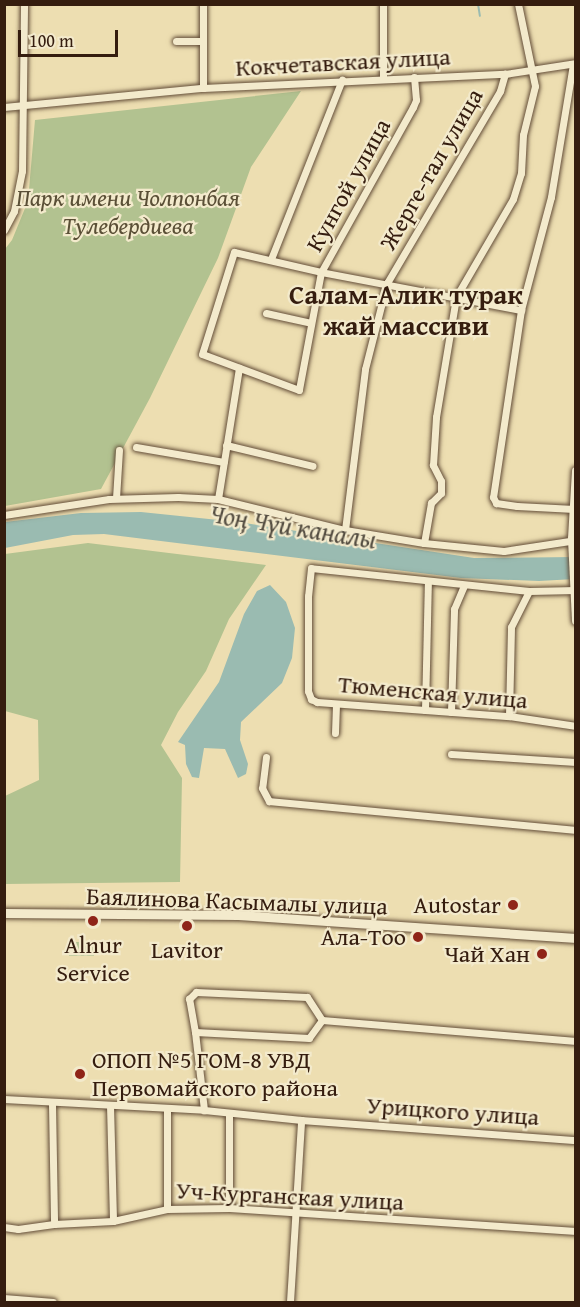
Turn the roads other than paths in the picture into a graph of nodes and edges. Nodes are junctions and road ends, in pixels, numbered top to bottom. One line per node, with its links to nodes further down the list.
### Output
1 (24, 4): 14 (street)
2 (203, 4): 5 (street)
3 (383, 4): 11 (street)
4 (518, 4): 8 (street)
5 (203, 40): 6 (street); 13 (street)
6 (176, 41)
7 (574, 63): 8 (street, Кокчетавская улица); 21 (street)
8 (530, 70): 9 (street, Кокчетавская улица); 20 (street)
9 (505, 74): 10 (street, Кокчетавская улица); 19 (street, Жерге-тал улица)
10 (414, 77): 11 (street, Кокчетавская улица); 18 (street, Кунгой улица)
11 (383, 78): 12 (street, Кокчетавская улица)
12 (342, 80): 13 (street, Кокчетавская улица); 17 (street)
13 (203, 88): 14 (street, Кокчетавская улица)
14 (24, 105): 15 (street, Кокчетавская улица); 16 (street)
15 (4, 107)
16 (4, 230)
17 (271, 259): 18 (street); 24 (street, Кунгой улица)
18 (321, 272): 19 (street); 23 (street, Кунгой улица)
19 (387, 283): 20 (street); 35 (street, Жерге-тал улица)
20 (456, 297): 21 (street); 37 (street)
21 (521, 310): 33 (street)
22 (266, 313): 23 (street)
23 (311, 323): 24 (street, Кунгой улица)
24 (239, 368): 25 (street)
25 (226, 445): 28 (street); 29 (street)
26 (136, 447): 28 (street)
27 (119, 450): 31 (street)
28 (224, 462): 32 (street)
29 (313, 466)
30 (576, 471): 33 (street)
31 (116, 498): 32 (street); 34 (street)
32 (218, 500): 35 (street)
33 (573, 509): 36 (street)
34 (4, 515)
35 (345, 530): 37 (street)
36 (574, 539): 37 (street); 40 (street)
37 (424, 543)
38 (428, 581): 39 (street); 43 (street, Тюменская улица); 44 (street)
39 (464, 585): 41 (street); 45 (street)
40 (574, 589): 41 (street); 42 (street)
41 (529, 591): 46 (street)
42 (576, 621)
43 (336, 704): 44 (street, Тюменская улица); 48 (street)
44 (425, 710): 45 (street, Тюменская улица)
45 (451, 712): 46 (street, Тюменская улица)
46 (509, 717): 47 (street, Тюменская улица)
47 (576, 726)
48 (335, 733)
49 (451, 754): 51 (street)
50 (266, 757): 52 (street)
51 (576, 762)
52 (576, 830)
53 (4, 913): 54 (main road, Баялинова Касымалы улица)
54 (576, 938)
55 (322, 1020): 56 (street); 56 (street); 57 (street)
56 (195, 1032): 62 (street)
57 (576, 1041)
58 (4, 1099): 59 (street, Урицкого улица)
59 (52, 1104): 60 (street, Урицкого улица); 70 (street)
60 (110, 1105): 61 (street, Урицкого улица); 69 (street)
61 (166, 1109): 62 (street, Урицкого улица); 67 (street)
62 (204, 1110): 63 (street, Урицкого улица)
63 (229, 1114): 64 (street, Урицкого улица); 66 (street)
64 (301, 1120): 65 (street, Урицкого улица); 68 (street)
65 (576, 1140)
66 (229, 1208): 67 (street, Уч-Курганская улица); 68 (street, Уч-Курганская улица)
67 (167, 1209): 69 (street, Уч-Курганская улица)
68 (295, 1214): 72 (street, Уч-Курганская улица); 75 (street)
69 (113, 1221): 70 (street, Уч-Курганская улица)
70 (54, 1224): 71 (street, Уч-Курганская улица)
71 (4, 1227)
72 (576, 1231)
73 (4, 1298): 74 (street)
74 (53, 1302)
75 (290, 1302)

